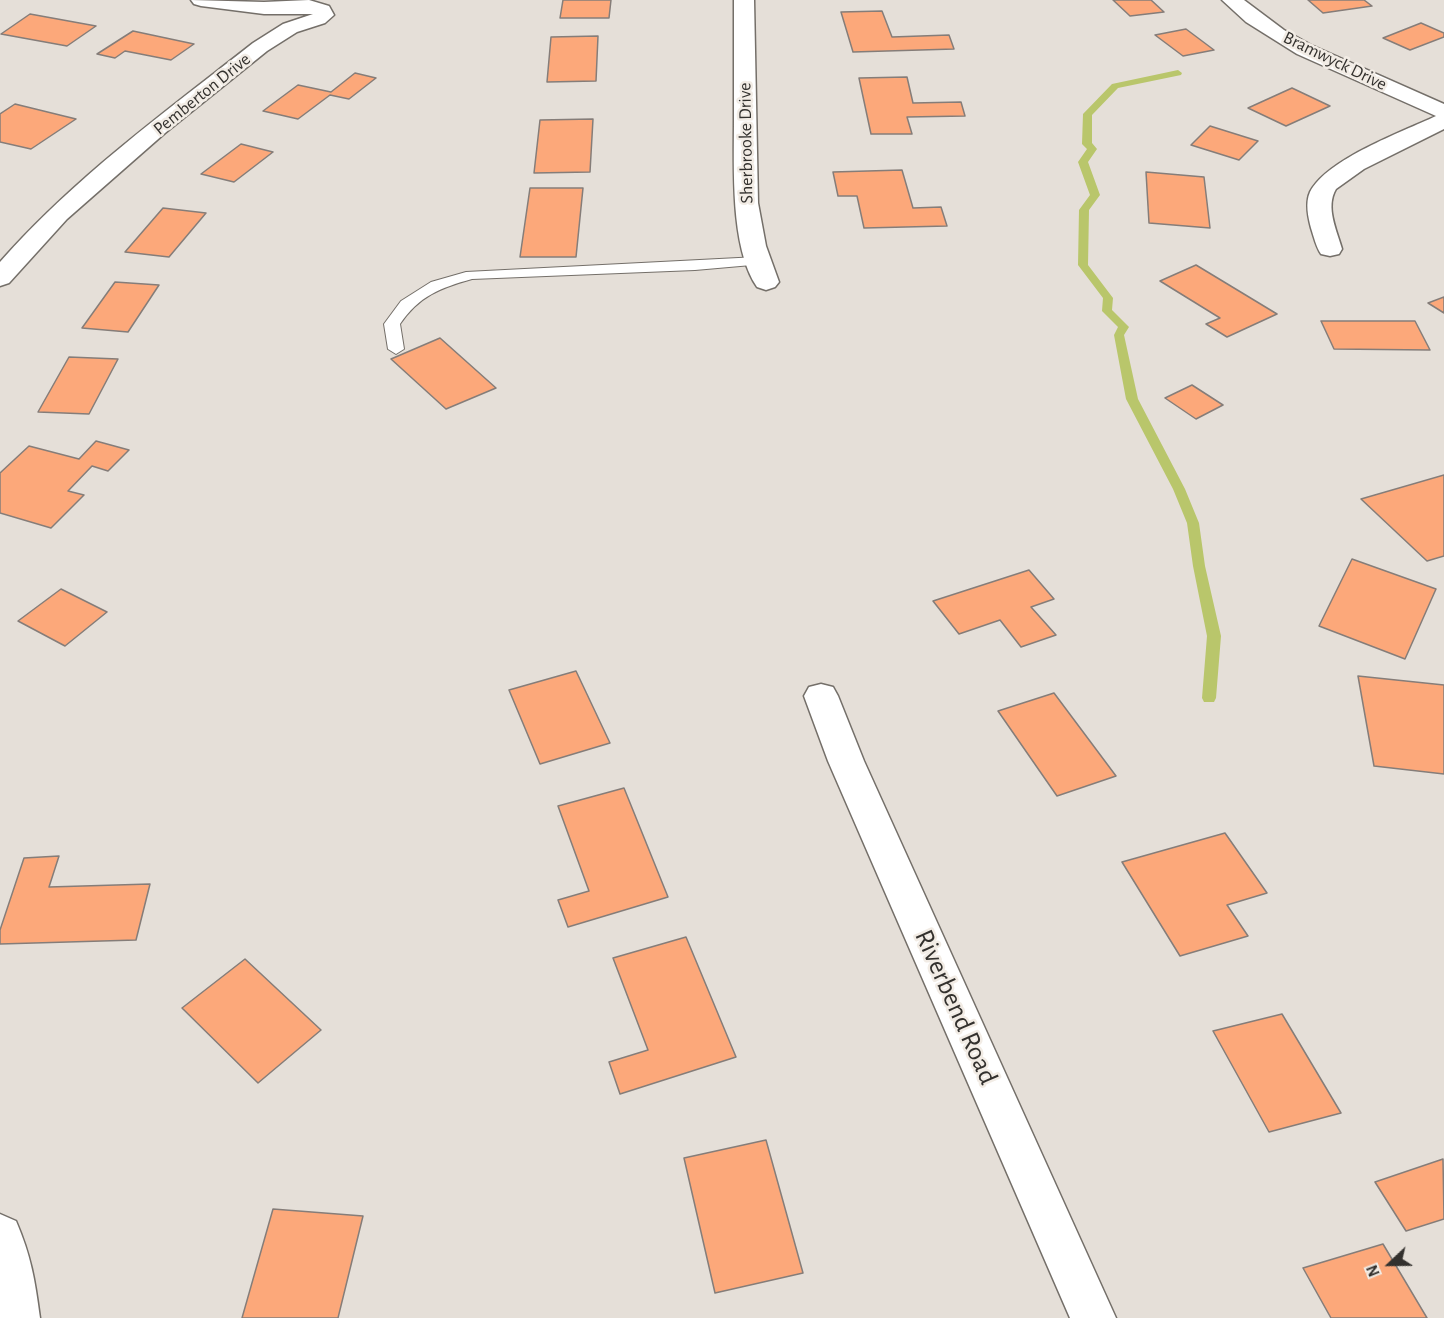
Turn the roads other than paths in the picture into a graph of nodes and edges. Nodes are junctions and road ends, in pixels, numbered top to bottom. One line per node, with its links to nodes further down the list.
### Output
1 (201, 0): 8 (street, Pemberton Drive)
2 (744, 0): 7 (street, Sherbrooke Drive)
3 (1232, 0): 4 (street, Bramwyck Drive)
4 (1444, 112)
5 (1444, 121): 6 (street)
6 (1330, 249)
7 (758, 261): 9 (street, Sherbrooke Drive); 10 (lane)
8 (0, 278)
9 (766, 282)
10 (396, 349)
11 (821, 696): 14 (street, Riverbend Road)
12 (0, 1236): 13 (street)
13 (17, 1318)
14 (1093, 1318)

